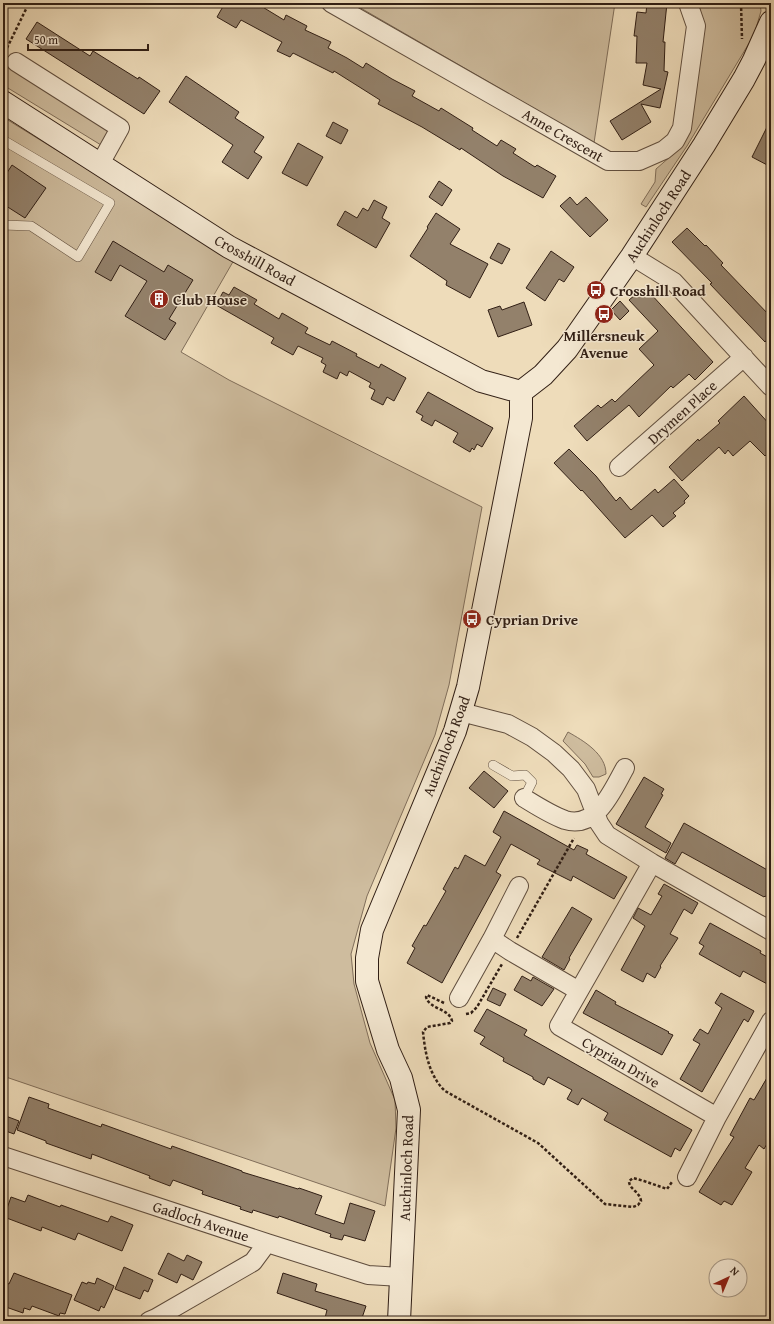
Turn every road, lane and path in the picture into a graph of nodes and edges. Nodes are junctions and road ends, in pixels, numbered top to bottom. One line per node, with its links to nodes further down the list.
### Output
1 (29, 3): 5 (path)
2 (331, 3): 3 (street, Anne Crescent)
3 (688, 3)
4 (771, 22): 10 (main road, Auchinloch Road)
5 (11, 56): 8 (street)
6 (3, 102): 8 (main road, Crosshill Road)
7 (3, 140): 9 (lane)
8 (100, 164): 13 (main road, Crosshill Road)
9 (3, 225)
10 (632, 256): 11 (street); 13 (main road, Auchinloch Road)
11 (744, 357): 12 (street); 14 (street, Drymen Place)
12 (771, 387)
13 (521, 392): 15 (main road, Auchinloch Road)
14 (619, 467)
15 (461, 712): 19 (street); 32 (main road, Auchinloch Road)
16 (493, 765): 18 (lane)
17 (625, 768): 19 (street)
18 (524, 798): 19 (street)
19 (597, 818): 20 (street); 24 (path)
20 (652, 863): 22 (street); 25 (street, Cyprian Drive)
21 (519, 886): 23 (street)
22 (771, 931)
23 (492, 939): 24 (street); 26 (street)
24 (510, 951): 25 (street); 26 (path)
25 (579, 991): 28 (street, Cyprian Drive)
26 (457, 1006): 30 (path)
27 (771, 1021): 28 (street)
28 (718, 1117): 30 (street)
29 (3, 1156): 31 (street, Gadloch Avenue)
30 (681, 1176)
31 (267, 1243): 32 (street, Gadloch Avenue); 33 (street)
32 (401, 1276): 34 (main road, Auchinloch Road)
33 (154, 1320)
34 (399, 1321)

